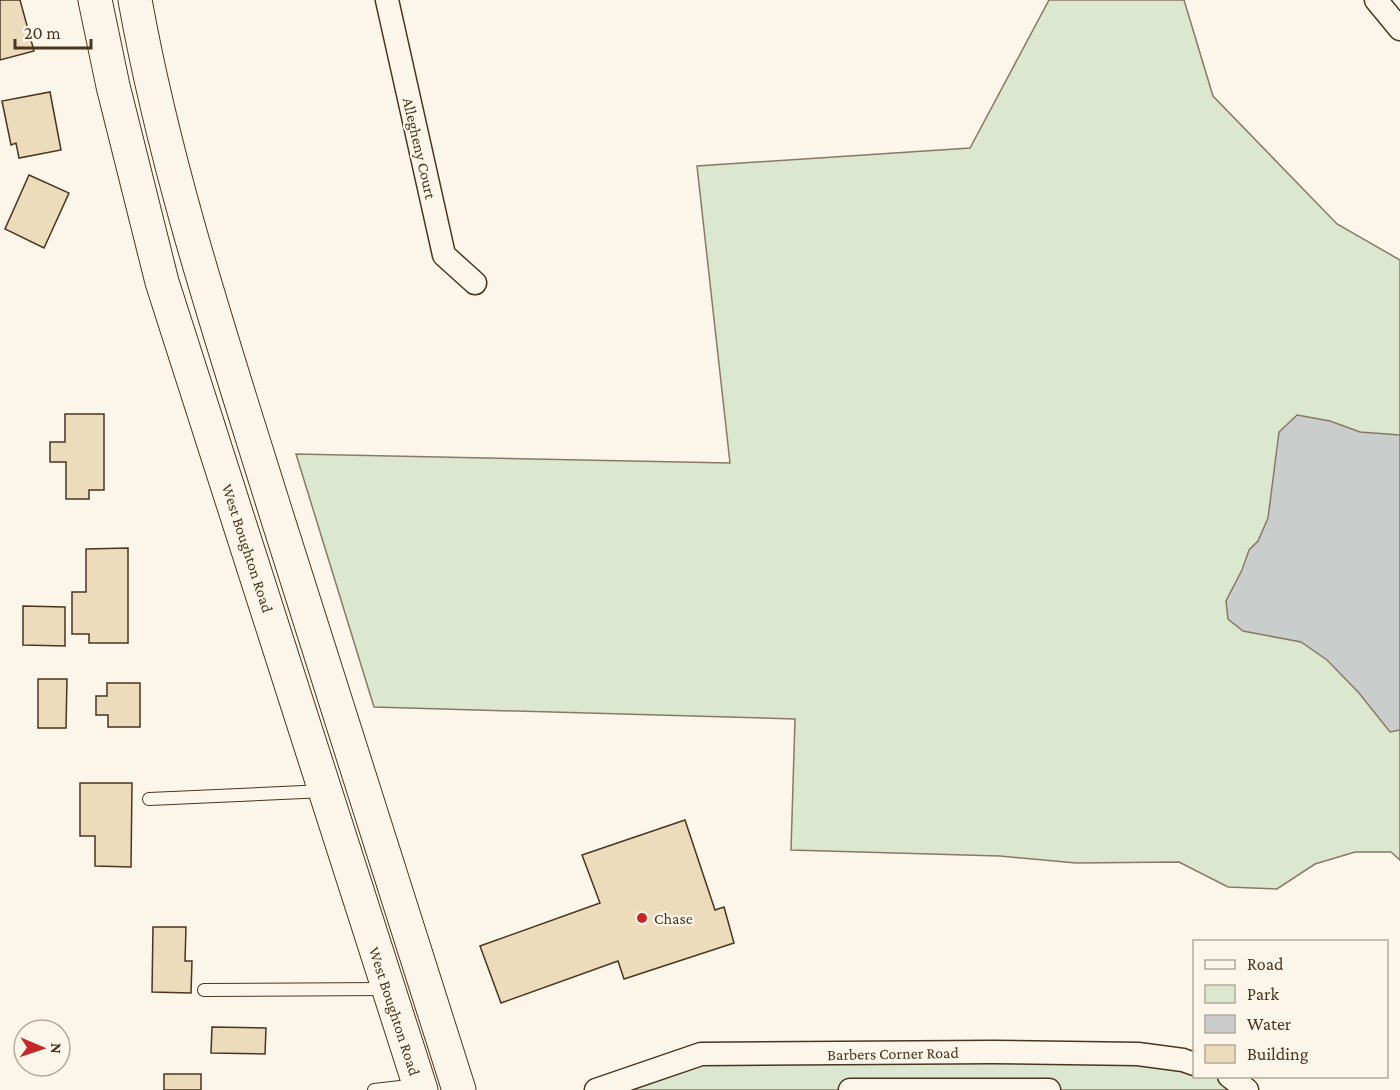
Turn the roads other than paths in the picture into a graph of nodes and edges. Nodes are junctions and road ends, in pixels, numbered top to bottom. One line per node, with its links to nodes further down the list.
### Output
1 (95, 0): 7 (main road, West Boughton Road)
2 (135, 0): 15 (main road)
3 (387, 0): 6 (street, Allegheny Court)
4 (1376, 0): 5 (street)
5 (1400, 29)
6 (475, 283)
7 (325, 791): 8 (lane); 9 (main road, West Boughton Road)
8 (149, 799)
9 (388, 988): 10 (lane); 13 (main road, West Boughton Road)
10 (204, 990)
11 (1193, 1064): 16 (street, Barbers Corner Road)
12 (1230, 1078): 19 (street)
13 (420, 1087): 14 (lane)
14 (374, 1090)
15 (459, 1090)
16 (596, 1090)
17 (850, 1090): 18 (street)
18 (1049, 1090)
19 (1247, 1090)

